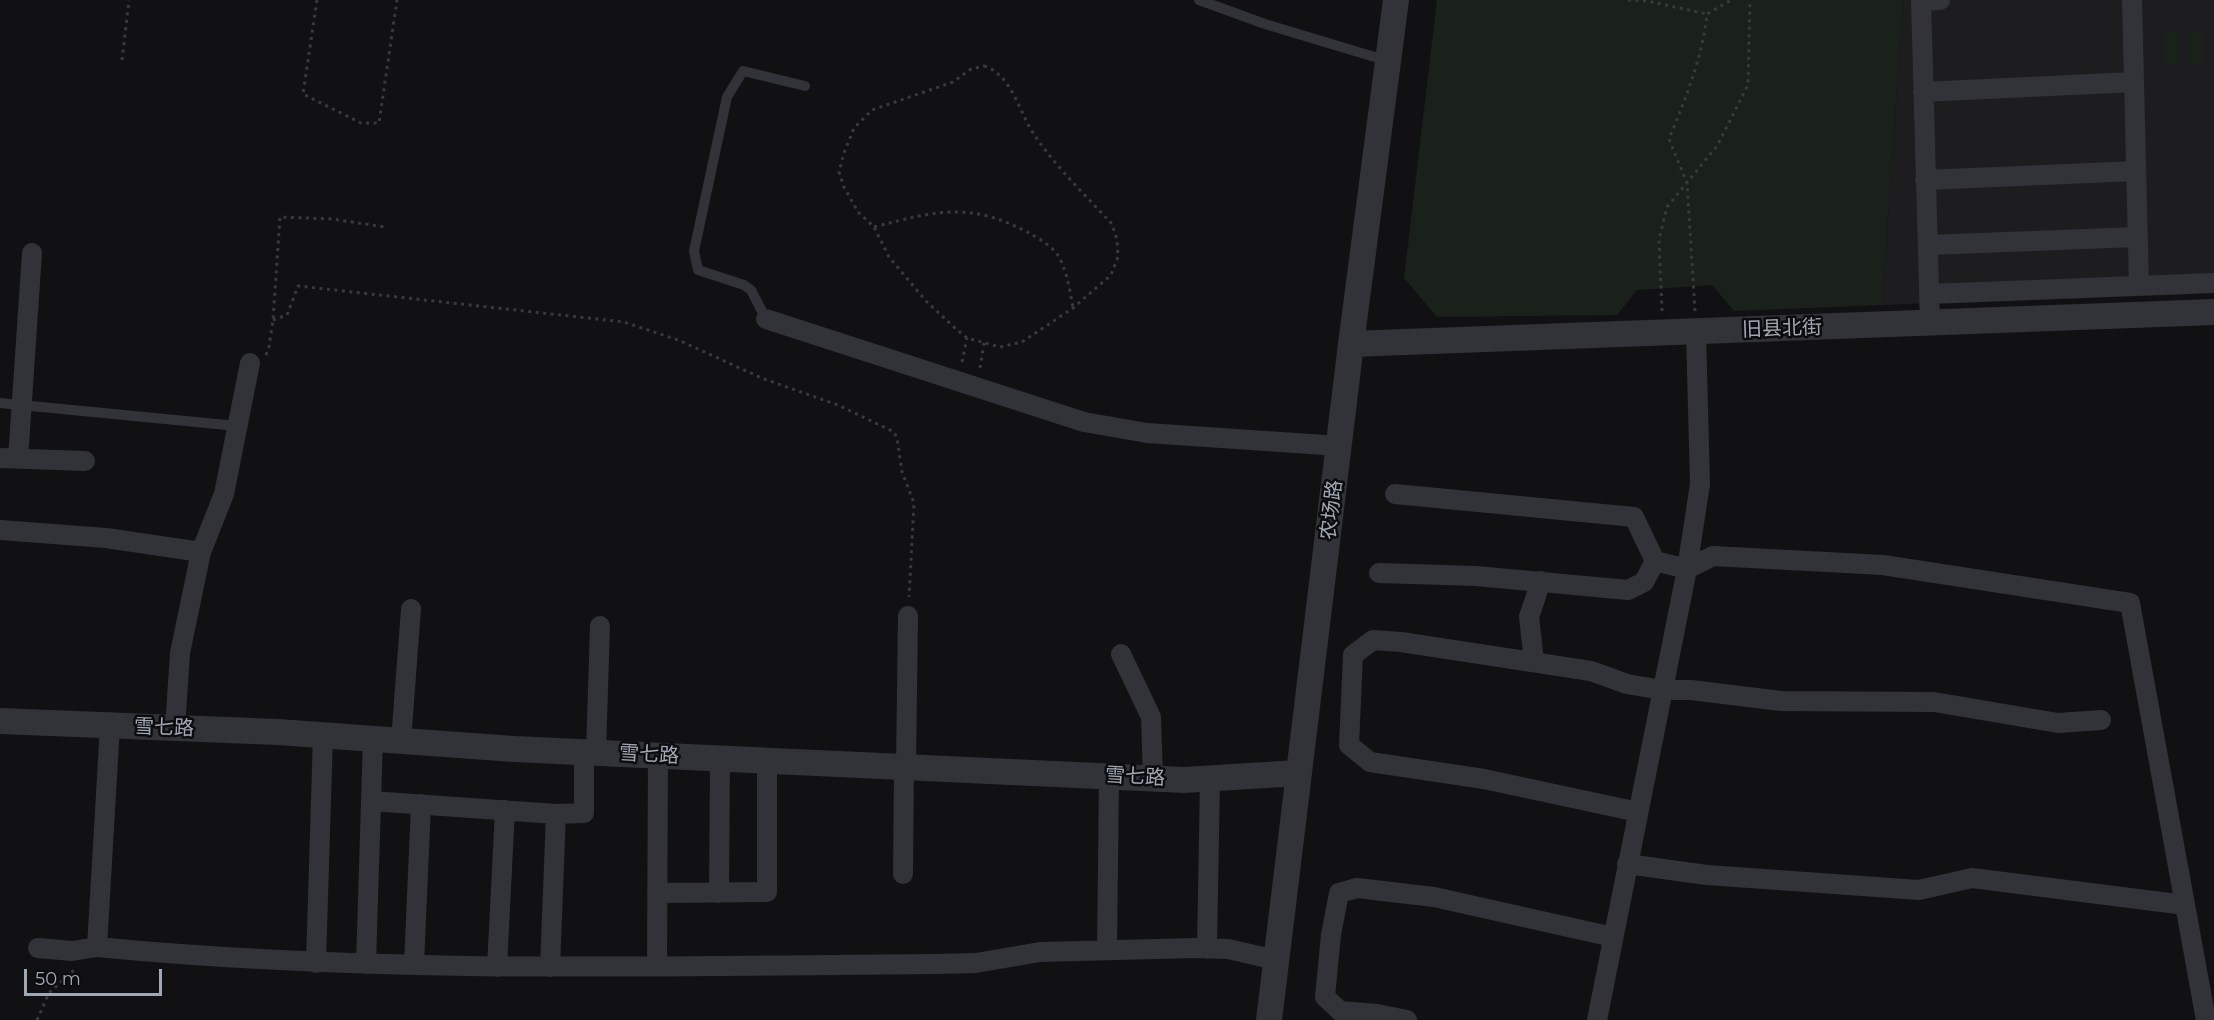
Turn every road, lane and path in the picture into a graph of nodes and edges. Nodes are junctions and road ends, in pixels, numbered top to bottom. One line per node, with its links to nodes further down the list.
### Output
1 (129, 0): 13 (path)
2 (317, 0): 3 (path)
3 (397, 0)
4 (1198, 0): 14 (lane)
5 (1396, 0): 14 (street, 农场路)
6 (1628, 0): 12 (path)
7 (1731, 0): 12 (path)
8 (1750, 0): 20 (path)
9 (1922, 0): 10 (street); 17 (street)
10 (1940, 0)
11 (2132, 0): 15 (street)
12 (1707, 14): 20 (path)
13 (122, 60)
14 (1388, 62): 38 (street, 农场路)
15 (2134, 82): 17 (street); 18 (street)
16 (805, 86): 31 (lane)
17 (1923, 92): 19 (street)
18 (2136, 171): 19 (street); 23 (street)
19 (1925, 180): 24 (street)
20 (1687, 183): 34 (path); 35 (path)
21 (385, 226): 32 (path)
22 (874, 227): 29 (path); 29 (path); 36 (path)
23 (2138, 237): 24 (street); 27 (street)
24 (1928, 245): 28 (street)
25 (32, 253): 42 (street)
26 (2214, 283): 27 (street)
27 (2139, 286): 28 (street)
28 (1929, 294): 33 (street)
29 (1073, 308): 37 (path)
30 (2214, 312): 33 (street, 旧县北街)
31 (766, 319): 40 (street)
32 (273, 320): 39 (path); 55 (path)
33 (1930, 324): 34 (street, 旧县北街)
34 (1696, 332): 35 (street, 旧县北街); 51 (street)
35 (1663, 334): 38 (street, 旧县北街)
36 (968, 338): 37 (path); 40 (path)
37 (984, 343): 40 (path)
38 (1351, 344): 44 (street, 农场路)
39 (250, 363): 43 (street)
40 (967, 384): 44 (street)
41 (0, 403): 42 (lane)
42 (21, 405): 43 (lane); 45 (street)
43 (237, 426): 49 (street)
44 (1340, 446): 72 (street, 农场路)
45 (9, 458): 46 (street)
46 (85, 461)
47 (1395, 494): 50 (street)
48 (0, 530): 49 (street)
49 (201, 552): 63 (street)
50 (1655, 561): 51 (street); 53 (street)
51 (1687, 569): 59 (street); 85 (street)
52 (1379, 573): 53 (street)
53 (1541, 581): 58 (street)
54 (411, 609): 66 (street)
55 (908, 616): 71 (street)
56 (600, 626): 67 (street)
57 (1121, 654): 74 (street)
58 (1534, 661): 59 (street); 79 (street)
59 (1662, 690): 60 (street); 79 (street)
60 (2101, 720)
61 (0, 721): 62 (street, 雪七路)
62 (110, 726): 63 (street, 雪七路); 87 (street)
63 (175, 728): 64 (street, 雪七路)
64 (323, 735): 65 (street, 雪七路); 93 (street)
65 (373, 738): 66 (street, 雪七路); 76 (street)
66 (401, 741): 67 (street, 雪七路)
67 (590, 752): 68 (street, 雪七路); 80 (street)
68 (658, 755): 69 (street, 雪七路); 83 (street)
69 (720, 758): 70 (street, 雪七路); 84 (street)
70 (767, 760): 71 (street, 雪七路); 84 (street)
71 (905, 767): 73 (street, 雪七路); 82 (street)
72 (1299, 773): 75 (street, 雪七路); 92 (street, 农场路)
73 (1109, 776): 74 (street, 雪七路); 90 (street)
74 (1153, 778): 75 (street, 雪七路)
75 (1210, 778): 89 (street)
76 (371, 801): 77 (street); 94 (street)
77 (421, 804): 78 (street); 95 (street)
78 (504, 810): 80 (street); 97 (street)
79 (1638, 812): 81 (street)
80 (556, 814): 98 (street)
81 (1628, 864): 85 (street); 86 (street)
82 (903, 874)
83 (657, 893): 84 (street); 96 (street)
84 (719, 893)
85 (2185, 905): 103 (street)
86 (1613, 937): 101 (street); 102 (street)
87 (97, 947): 91 (street); 93 (street)
88 (39, 948): 91 (street)
89 (1208, 949): 90 (street); 92 (street)
90 (1107, 950): 96 (street)
91 (72, 951): 99 (path)
92 (1276, 960): 100 (street, 农场路)
93 (316, 963): 94 (street)
94 (366, 964): 95 (street)
95 (414, 965): 97 (street)
96 (657, 966): 98 (street)
97 (497, 967): 98 (street)
98 (550, 967)
99 (37, 1020)
100 (1269, 1020)
101 (1407, 1020)
102 (1596, 1020)
103 (2206, 1020)

